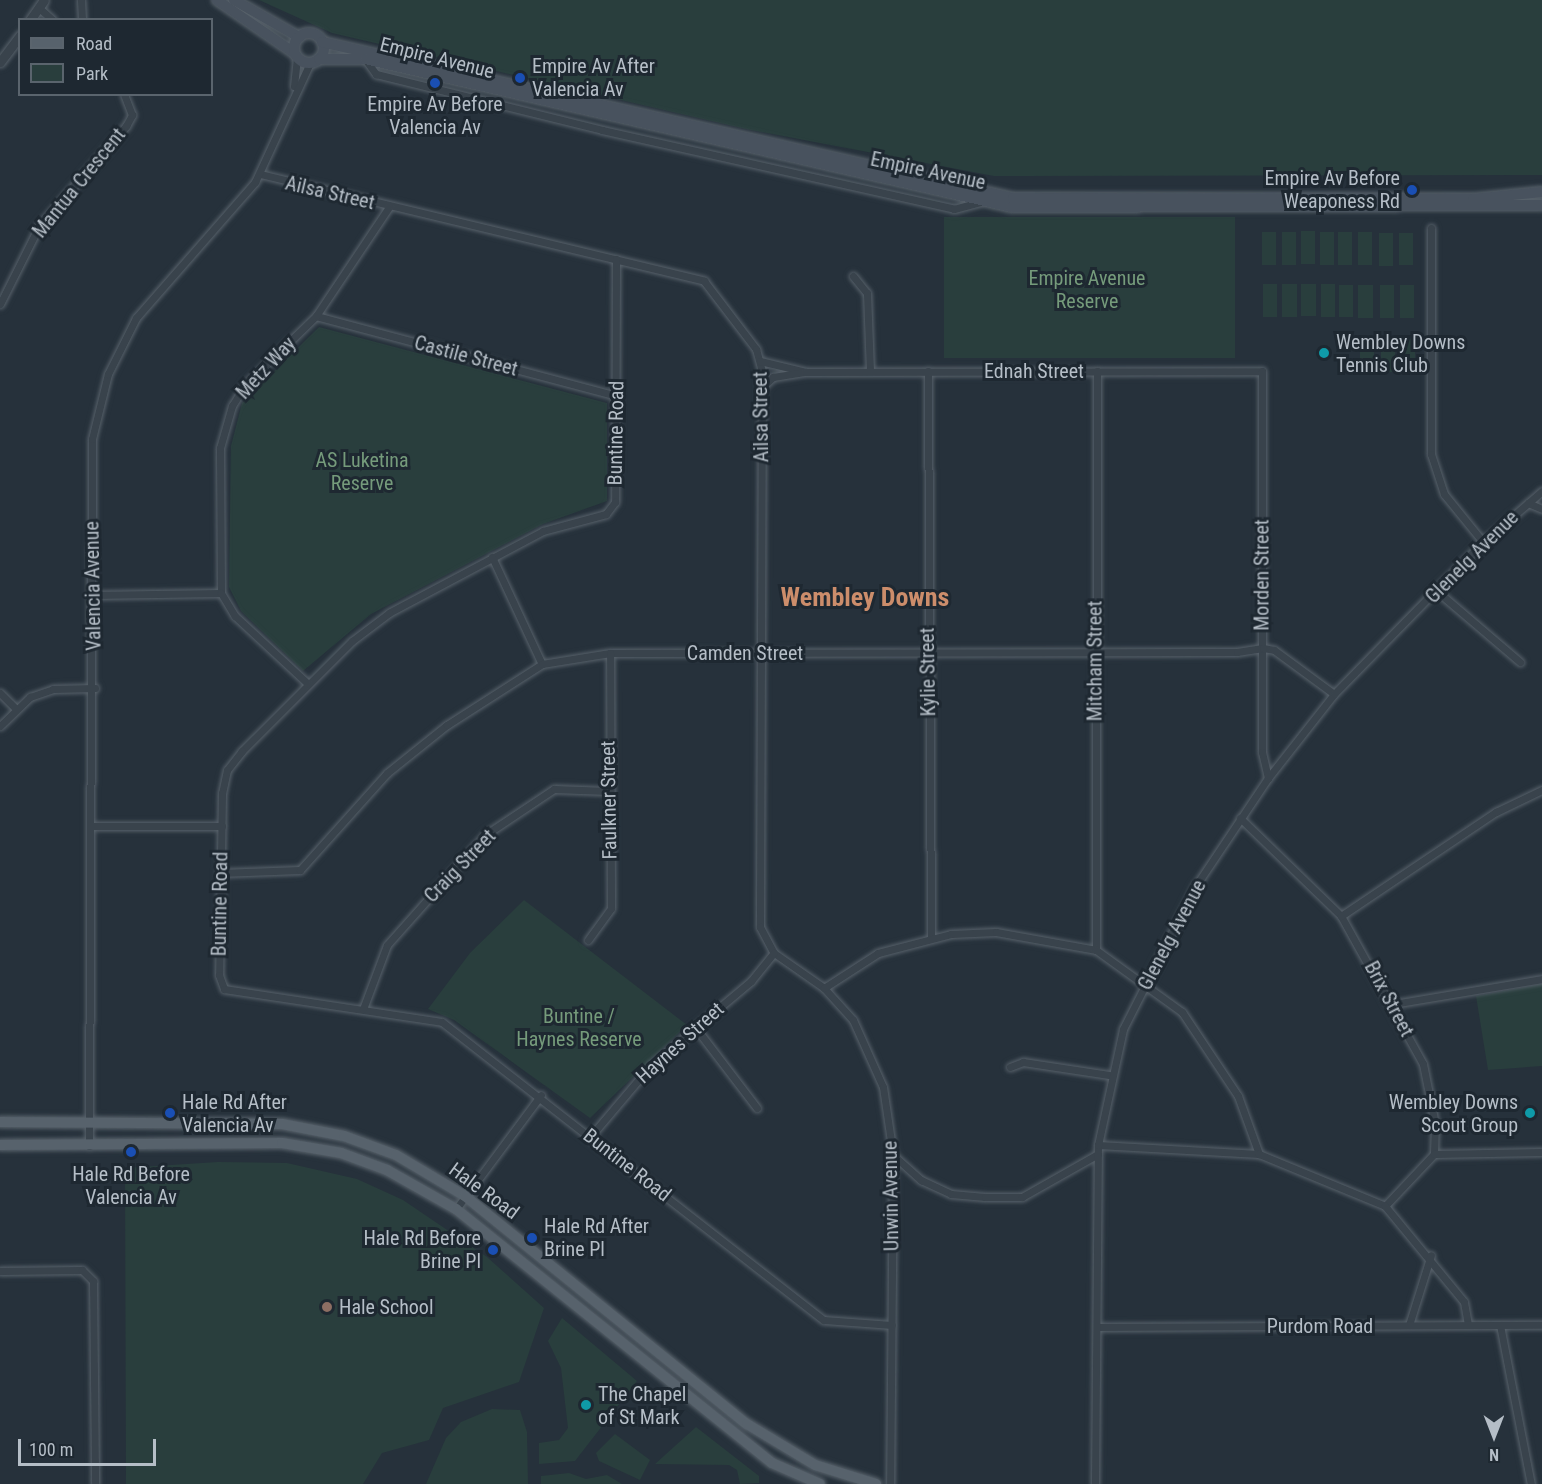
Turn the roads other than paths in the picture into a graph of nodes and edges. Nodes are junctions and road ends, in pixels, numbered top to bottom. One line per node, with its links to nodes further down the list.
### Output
1 (81, 0): 7 (street)
2 (217, 0): 11 (main road)
3 (234, 0): 8 (main road)
4 (41, 4): 5 (street); 6 (street)
5 (31, 18)
6 (52, 18)
7 (81, 18)
8 (299, 37): 10 (main road, Empire Avenue); 11 (main road)
9 (18, 38): 14 (street)
10 (322, 42): 13 (main road); 17 (main road, Empire Avenue)
11 (296, 56): 13 (main road); 15 (street, Valencia Avenue)
12 (365, 59): 13 (main road, Empire Avenue); 17 (main road, Empire Avenue); 18 (street)
13 (314, 61): 15 (street, Valencia Avenue)
14 (0, 62)
15 (293, 88): 19 (street, Valencia Avenue)
16 (125, 96): 27 (street, Mantua Crescent)
17 (617, 115): 18 (street); 20 (main road, Empire Avenue); 21 (main road, Empire Avenue)
18 (613, 133): 21 (street)
19 (260, 174): 23 (street, Ailsa Street); 44 (street, Valencia Avenue)
20 (1542, 192)
21 (981, 202): 22 (main road, Empire Avenue)
22 (1542, 205)
23 (388, 207): 25 (street, Ailsa Street); 28 (street, Metz Way)
24 (1431, 228): 40 (street)
25 (616, 259): 29 (street, Ailsa Street); 36 (street, Buntine Road)
26 (854, 276): 30 (street)
27 (0, 304)
28 (316, 316): 36 (street, Castile Street); 43 (street, Metz Way)
29 (760, 362): 34 (street, Ednah Street); 35 (street, Ailsa Street)
30 (870, 371): 31 (street, Ednah Street); 34 (street, Ednah Street)
31 (928, 371): 32 (street, Ednah Street); 46 (street, Kylie Street)
32 (1097, 371): 33 (street, Ednah Street); 49 (street, Mitcham Street)
33 (1262, 371): 45 (street, Morden Street)
34 (806, 372): 35 (street, Ednah Street)
35 (762, 387): 48 (street, Ailsa Street)
36 (616, 396): 41 (street, Buntine Road)
37 (1542, 491): 38 (street, Glenelg Avenue)
38 (1528, 503): 39 (street, Glenelg Avenue); 40 (street, Glenelg Avenue)
39 (1542, 509)
40 (1483, 542): 42 (street, Glenelg Avenue)
41 (492, 557): 51 (street); 52 (street, Buntine Road)
42 (1438, 592): 50 (street); 55 (street, Glenelg Avenue)
43 (221, 593): 44 (street); 52 (street)
44 (92, 595): 53 (street, Valencia Avenue)
45 (1263, 648): 49 (street, Camden Street); 55 (street, Camden Street); 58 (street, Morden Street)
46 (927, 652): 48 (street, Camden Street); 49 (street, Camden Street); 66 (street, Kylie Street)
47 (610, 653): 48 (street, Camden Street); 51 (street, Camden Street); 60 (street, Faulkner Street)
48 (763, 653): 69 (street, Ailsa Street)
49 (1094, 653): 68 (street, Mitcham Street)
50 (1520, 662)
51 (542, 664): 64 (street, Camden Street)
52 (308, 683): 63 (street, Buntine Road)
53 (95, 688): 56 (street); 62 (street, Valencia Avenue)
54 (0, 693): 56 (street)
55 (1334, 694): 58 (street, Glenelg Avenue)
56 (15, 708): 57 (street)
57 (0, 726)
58 (1268, 778): 61 (street, Glenelg Avenue)
59 (1542, 790): 65 (street)
60 (608, 791): 67 (street, Faulkner Street); 74 (street, Craig Street)
61 (1240, 818): 65 (street, Brix Street); 71 (street, Glenelg Avenue)
62 (92, 826): 63 (street); 81 (street, Valencia Avenue)
63 (222, 826): 64 (street, Buntine Road)
64 (220, 873): 74 (street, Buntine Road)
65 (1341, 916): 73 (street, Brix Street)
66 (932, 937): 68 (street); 72 (street)
67 (588, 940)
68 (1096, 950): 71 (street)
69 (774, 953): 72 (street, Unwin Avenue); 75 (street, Haynes Street)
70 (1542, 979): 73 (street)
71 (1146, 984): 77 (street, Glenelg Avenue); 88 (street)
72 (824, 988): 90 (street, Unwin Avenue)
73 (1393, 1004): 89 (street, Brix Street)
74 (363, 1009): 78 (street, Buntine Road)
75 (695, 1028): 79 (street); 82 (street, Haynes Street)
76 (1010, 1067): 77 (street)
77 (1109, 1075): 84 (street, Glenelg Avenue)
78 (541, 1095): 82 (street, Buntine Road); 91 (street)
79 (758, 1108)
80 (0, 1122): 81 (main road, Hale Road)
81 (89, 1123): 85 (street, Valencia Avenue); 91 (main road, Hale Road)
82 (590, 1137): 96 (street, Buntine Road)
83 (0, 1145): 85 (main road, Hale Road)
84 (1098, 1145): 87 (street, Glenelg Avenue); 88 (street)
85 (89, 1146): 93 (main road, Hale Road)
86 (1542, 1152): 89 (street)
87 (1098, 1154): 90 (street); 101 (street, Glenelg Avenue)
88 (1259, 1154): 92 (street)
89 (1434, 1154): 92 (street)
90 (893, 1155): 96 (street, Unwin Avenue)
91 (465, 1196): 93 (street); 104 (main road, Hale Road)
92 (1385, 1206): 94 (street)
93 (456, 1209): 103 (main road, Hale Road)
94 (1431, 1255): 97 (street); 98 (street)
95 (0, 1271): 102 (street)
96 (892, 1325): 105 (street, Unwin Avenue)
97 (1409, 1325): 98 (street, Purdom Road); 101 (street, Purdom Road)
98 (1468, 1325): 99 (street, Purdom Road)
99 (1500, 1325): 100 (street, Purdom Road); 107 (street)
100 (1542, 1325)
101 (1098, 1327): 106 (street, Glenelg Avenue)
102 (95, 1484)
103 (820, 1484)
104 (876, 1484)
105 (890, 1484)
106 (1095, 1484)
107 (1531, 1484)

